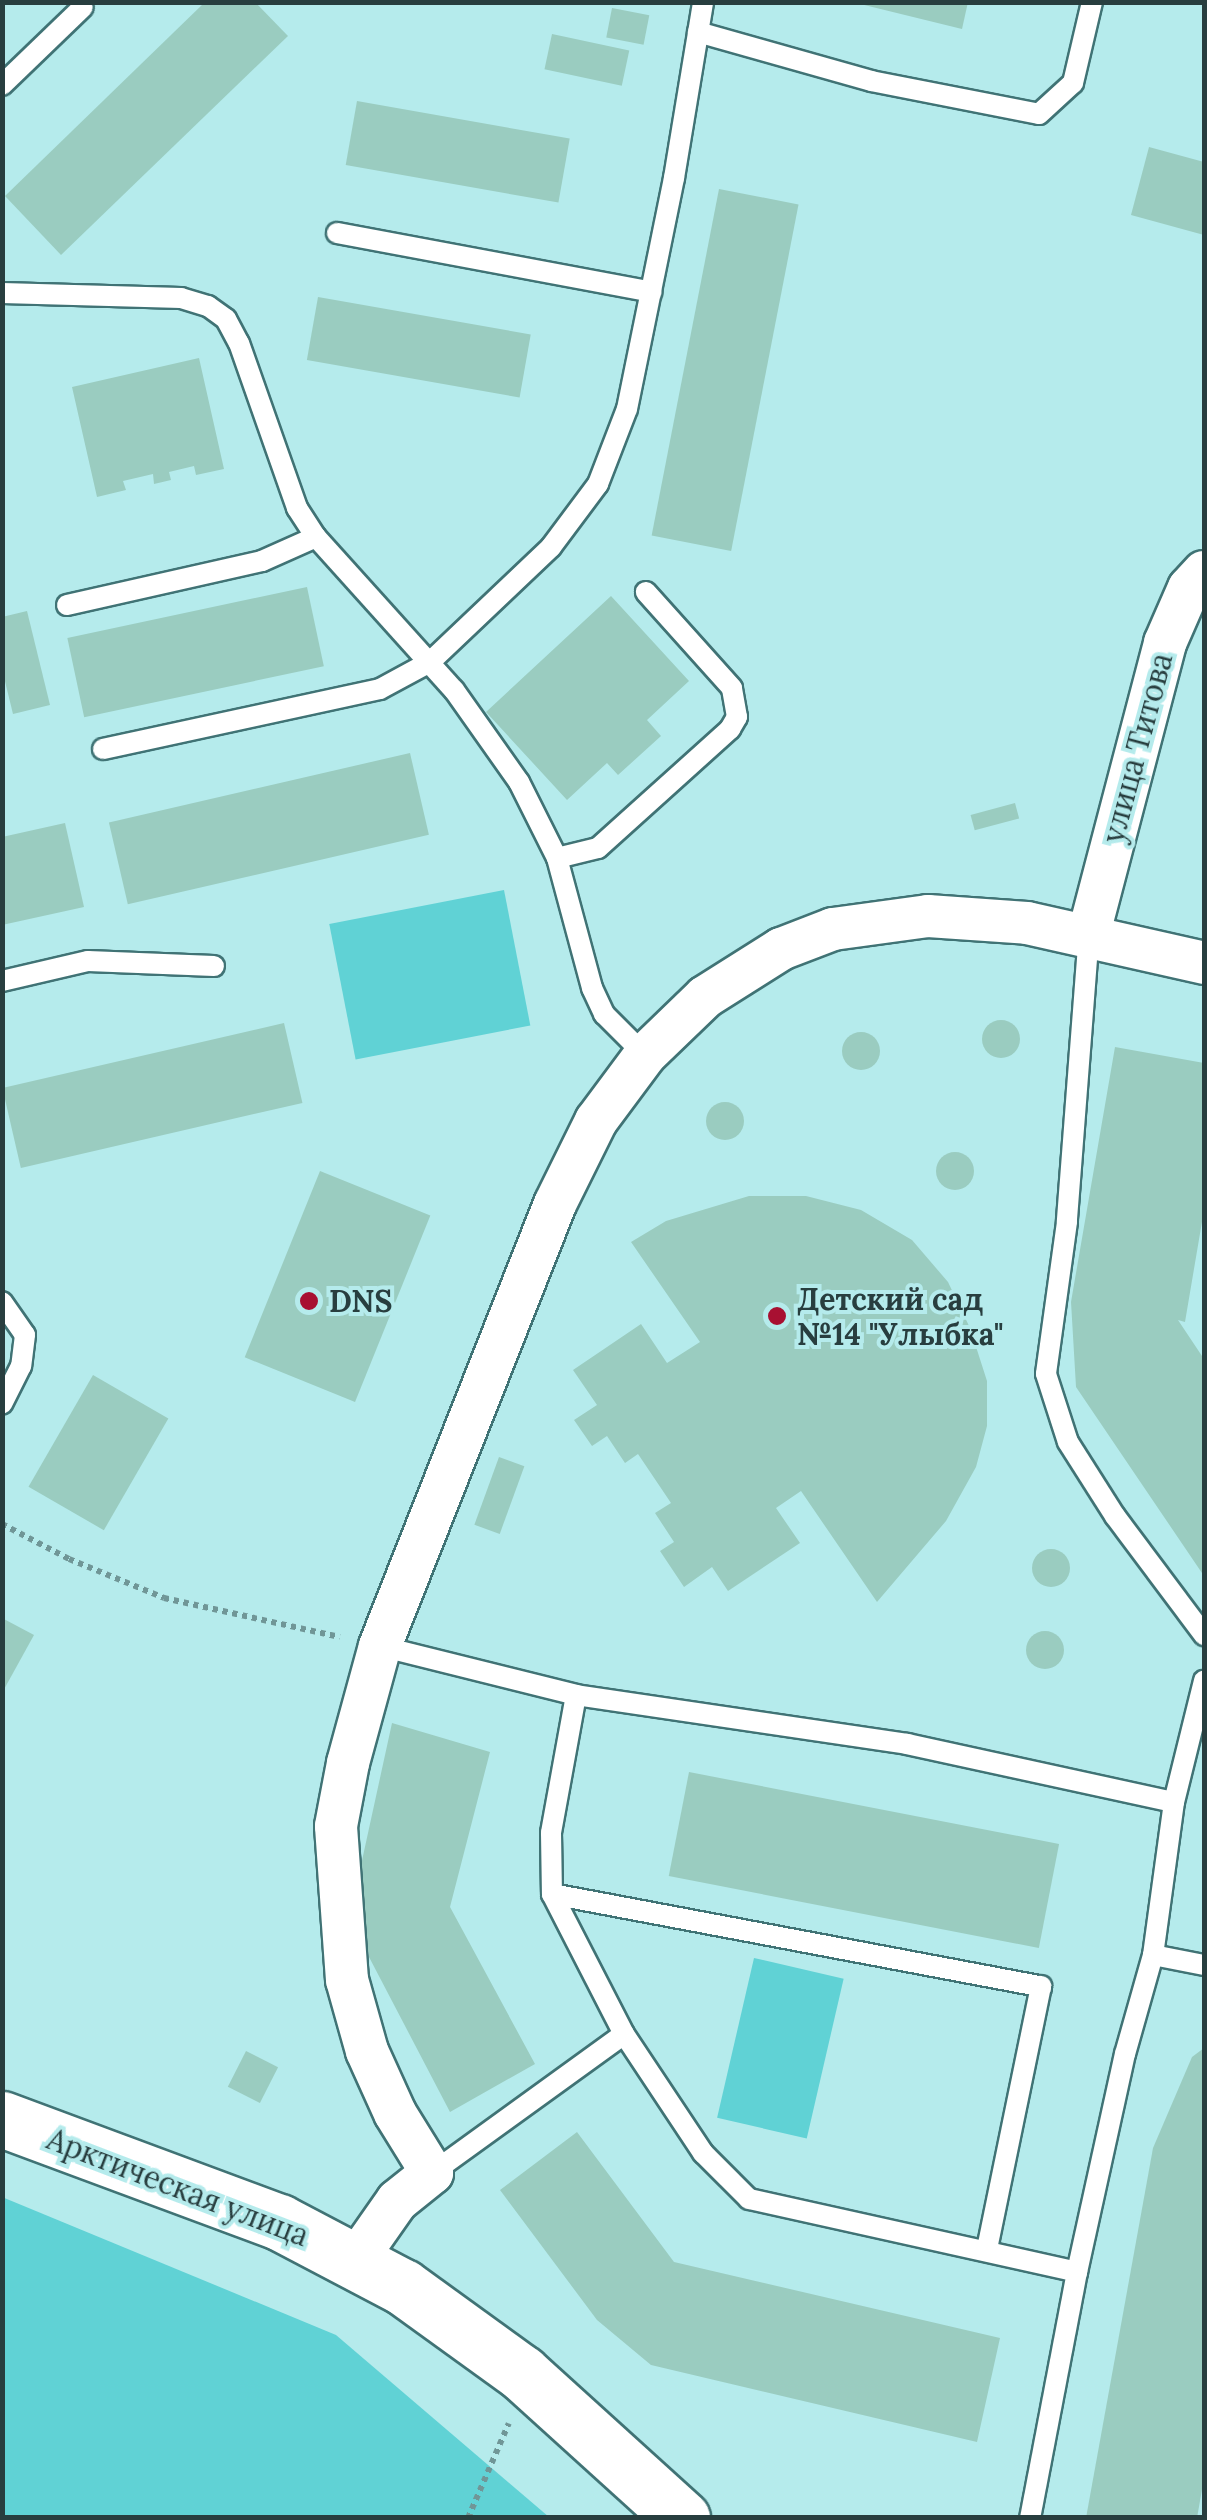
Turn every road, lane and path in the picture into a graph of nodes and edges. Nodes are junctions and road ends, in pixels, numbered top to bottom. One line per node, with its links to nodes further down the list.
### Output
1 (703, 2): 4 (lane)
2 (1092, 2): 4 (lane)
3 (83, 4): 5 (lane)
4 (698, 32): 8 (lane)
5 (2, 85)
6 (337, 233): 8 (lane)
7 (2, 292): 9 (lane)
8 (652, 292): 13 (lane)
9 (316, 537): 12 (lane); 13 (lane)
10 (1204, 572): 16 (street, улица Титова)
11 (646, 592): 15 (lane)
12 (67, 605)
13 (430, 662): 14 (lane); 15 (lane)
14 (103, 749)
15 (557, 858): 20 (lane)
16 (1088, 933): 17 (street); 20 (street); 24 (lane)
17 (1204, 964)
18 (214, 966): 19 (lane)
19 (2, 982)
20 (645, 1056): 25 (street)
21 (2, 1302): 22 (lane)
22 (2, 1404)
23 (2, 1524): 25 (path)
24 (1204, 1636)
25 (380, 1646): 27 (lane); 34 (street)
26 (1204, 1681): 28 (lane)
27 (576, 1695): 28 (lane); 29 (lane)
28 (1174, 1802): 30 (lane)
29 (552, 1894): 32 (lane); 35 (lane)
30 (1153, 1955): 31 (lane); 37 (lane)
31 (1204, 1966)
32 (624, 2034): 34 (lane); 35 (lane)
33 (2, 2119): 36 (street, Арктическая улица)
34 (432, 2174): 36 (street)
35 (987, 2248): 37 (lane)
36 (356, 2262): 40 (street, Арктическая улица)
37 (1077, 2272): 41 (lane)
38 (505, 2426): 39 (path)
39 (468, 2518)
40 (682, 2518)
41 (1030, 2518)

